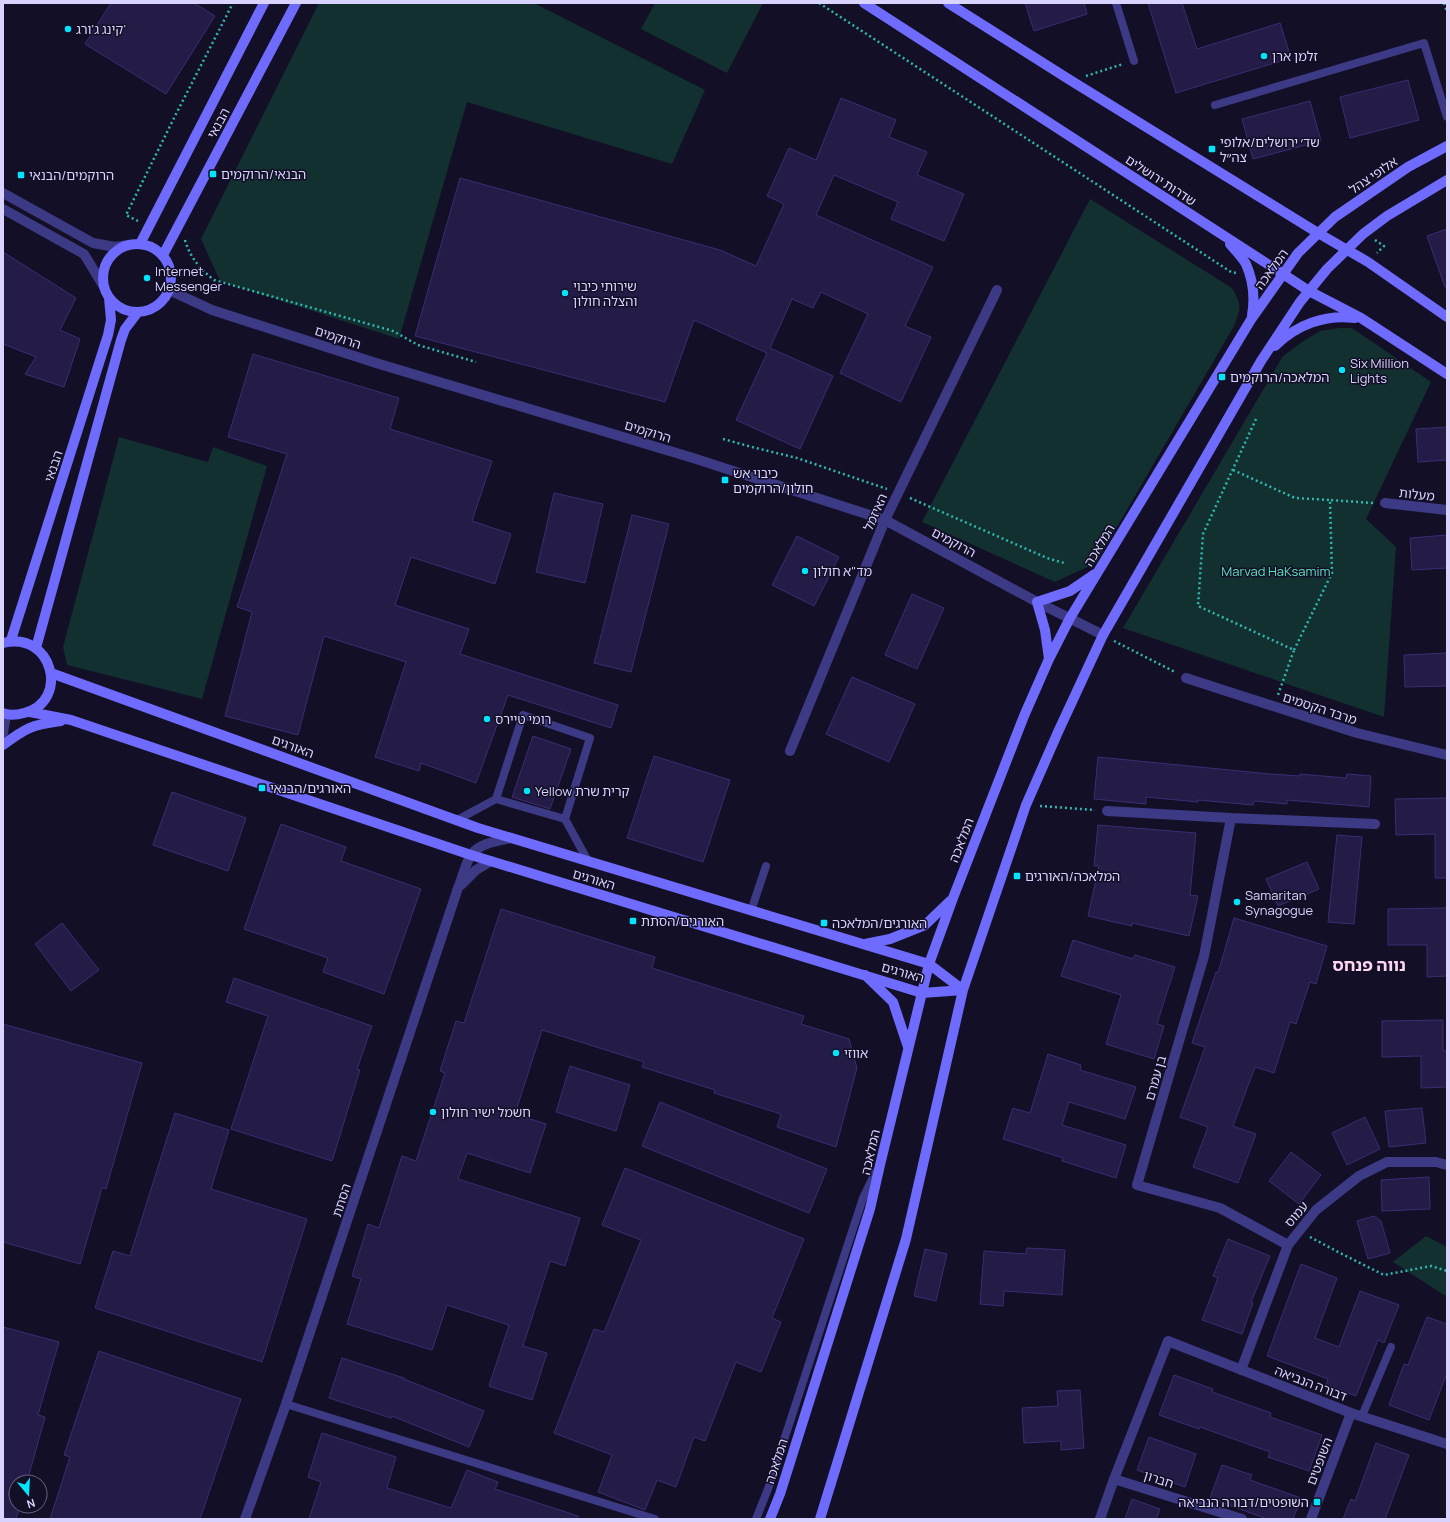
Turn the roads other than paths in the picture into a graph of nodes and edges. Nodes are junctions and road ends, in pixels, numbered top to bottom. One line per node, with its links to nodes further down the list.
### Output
1 (264, 3): 15 (main road, הבנאי)
2 (296, 3): 18 (main road, הבנאי)
3 (864, 3): 14 (main road, שדרות ירושלים)
4 (948, 3): 13 (main road)
5 (1116, 3): 6 (lane)
6 (1134, 61)
7 (1215, 105): 8 (lane)
8 (1447, 118)
9 (1447, 146): 13 (main road, אלופי צהל)
10 (1447, 180): 17 (main road)
11 (3, 193): 16 (street)
12 (3, 208): 20 (street)
13 (1318, 233): 17 (main road); 19 (main road, המלאכה)
14 (1226, 238): 19 (main road, שדרות ירושלים); 27 (main road)
15 (140, 244): 16 (main road); 18 (main road)
16 (128, 245): 20 (main road)
17 (1347, 249): 23 (main road); 26 (main road)
18 (163, 255): 21 (main road)
19 (1283, 274): 23 (main road, שדרות ירושלים); 27 (main road, המלאכה)
20 (104, 287): 24 (main road)
21 (169, 290): 25 (main road); 33 (street, הרוקמים)
22 (997, 290): 33 (street, האיזמל)
23 (1309, 291): 28 (main road, שדרות ירושלים); 29 (main road)
24 (109, 298): 25 (main road); 38 (main road, הבנאי)
25 (138, 312): 39 (main road)
26 (1447, 317)
27 (1252, 318): 34 (main road, המלאכה)
28 (1361, 318): 29 (main road); 30 (main road, שדרות ירושלים)
29 (1261, 361): 37 (main road)
30 (1447, 374)
31 (1385, 503): 32 (street, מעלות)
32 (1447, 510)
33 (885, 520): 35 (street, הרוקמים); 48 (street, האיזמל)
34 (1098, 572): 35 (main road); 36 (main road, המלאכה)
35 (1037, 602): 36 (street, הרוקמים); 40 (main road)
36 (1070, 618): 37 (street, הרוקמים); 40 (main road, המלאכה)
37 (1103, 635): 67 (main road)
38 (7, 642): 39 (main road)
39 (36, 648): 41 (main road)
40 (1049, 659): 62 (main road, המלאכה)
41 (51, 673): 43 (main road); 54 (main road, האורגים)
42 (1186, 678): 49 (street, מרבד הקסמים)
43 (30, 712): 44 (main road); 45 (main road, האורגים)
44 (5, 714): 46 (street)
45 (70, 720): 47 (main road); 57 (main road, האורגים)
46 (3, 733)
47 (3, 745)
48 (790, 751)
49 (1447, 755)
50 (496, 799): 52 (lane); 52 (lane); 54 (lane)
51 (1107, 811): 53 (street)
52 (565, 818): 59 (lane)
53 (1231, 818): 55 (street); 72 (street, בן עמרם)
54 (457, 820): 56 (main road, האורגים)
55 (1374, 824)
56 (511, 838): 57 (street); 59 (main road, האורגים)
57 (471, 855): 58 (main road, האורגים); 61 (street, הסתת)
58 (491, 861): 61 (street, הסתת); 66 (main road, האורגים)
59 (588, 861): 63 (main road, האורגים)
60 (766, 866): 63 (lane)
61 (458, 888): 75 (street, הסתת)
62 (953, 898): 64 (main road); 65 (main road, המלאכה)
63 (751, 910): 64 (main road, האורגים)
64 (864, 945): 65 (main road, האורגים)
65 (929, 964): 67 (main road, האורגים); 68 (main road, המלאכה)
66 (864, 974): 68 (main road, האורגים); 69 (main road)
67 (963, 990): 68 (main road, האורגים); 84 (main road)
68 (922, 993): 69 (main road, המלאכה)
69 (909, 1048): 70 (main road, המלאכה)
70 (880, 1165): 82 (lane); 83 (main road, המלאכה)
71 (1447, 1165): 72 (street, עמוס)
72 (1288, 1244): 74 (street, עמוס)
73 (1391, 1347): 77 (lane)
74 (1241, 1370): 76 (street, דבורה הנביאה); 79 (street, דבורה הנביאה)
75 (286, 1404): 80 (street, הסתת); 81 (lane)
76 (1351, 1413): 77 (street, דבורה הנביאה); 87 (street, השופטים)
77 (1362, 1416): 78 (street, דבורה הנביאה)
78 (1447, 1444)
79 (1114, 1478): 85 (street); 86 (street, חברון)
80 (245, 1519)
81 (655, 1519)
82 (756, 1519)
83 (770, 1519)
84 (820, 1519)
85 (1100, 1519)
86 (1242, 1519)
87 (1311, 1519)

